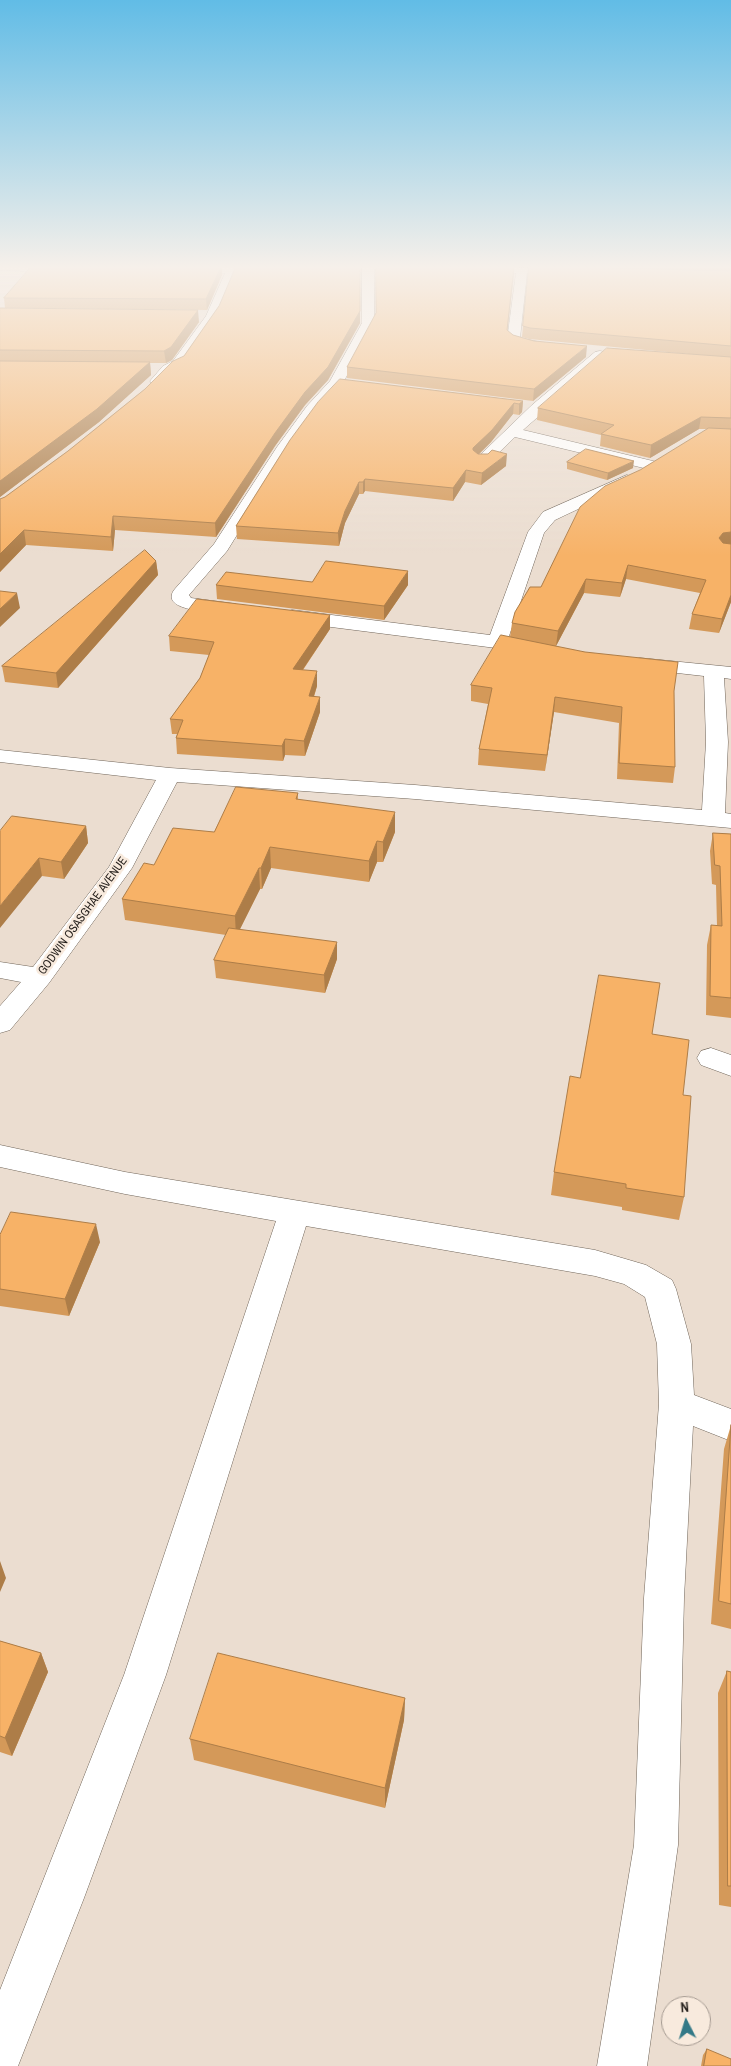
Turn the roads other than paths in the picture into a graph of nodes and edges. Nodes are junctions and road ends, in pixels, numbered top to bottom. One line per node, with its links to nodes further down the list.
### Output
1 (178, 363): 5 (street)
2 (353, 363): 13 (street)
3 (593, 363): 8 (street)
4 (149, 369): 5 (street)
5 (168, 369): 6 (street)
6 (146, 392)
7 (517, 405): 8 (street)
8 (536, 408): 9 (street)
9 (512, 432): 11 (street); 12 (street)
10 (668, 456): 12 (street)
11 (482, 461)
12 (652, 465): 15 (street)
13 (245, 610)
14 (273, 613): 15 (street)
15 (497, 642): 16 (street)
16 (548, 654)
17 (625, 663): 18 (street)
18 (723, 672): 21 (street)
19 (0, 756): 20 (street)
20 (170, 775): 21 (street); 23 (street, GODWIN OSASGHAE AVENUE)
21 (722, 820)
22 (0, 970): 23 (street)
23 (40, 977): 24 (street, GODWIN OSASGHAE AVENUE)
24 (0, 1024)
25 (0, 1156): 26 (street)
26 (295, 1212): 27 (street); 29 (street)
27 (677, 1404): 28 (street); 30 (street)
28 (731, 1425)
29 (0, 2050)
30 (622, 2066)

